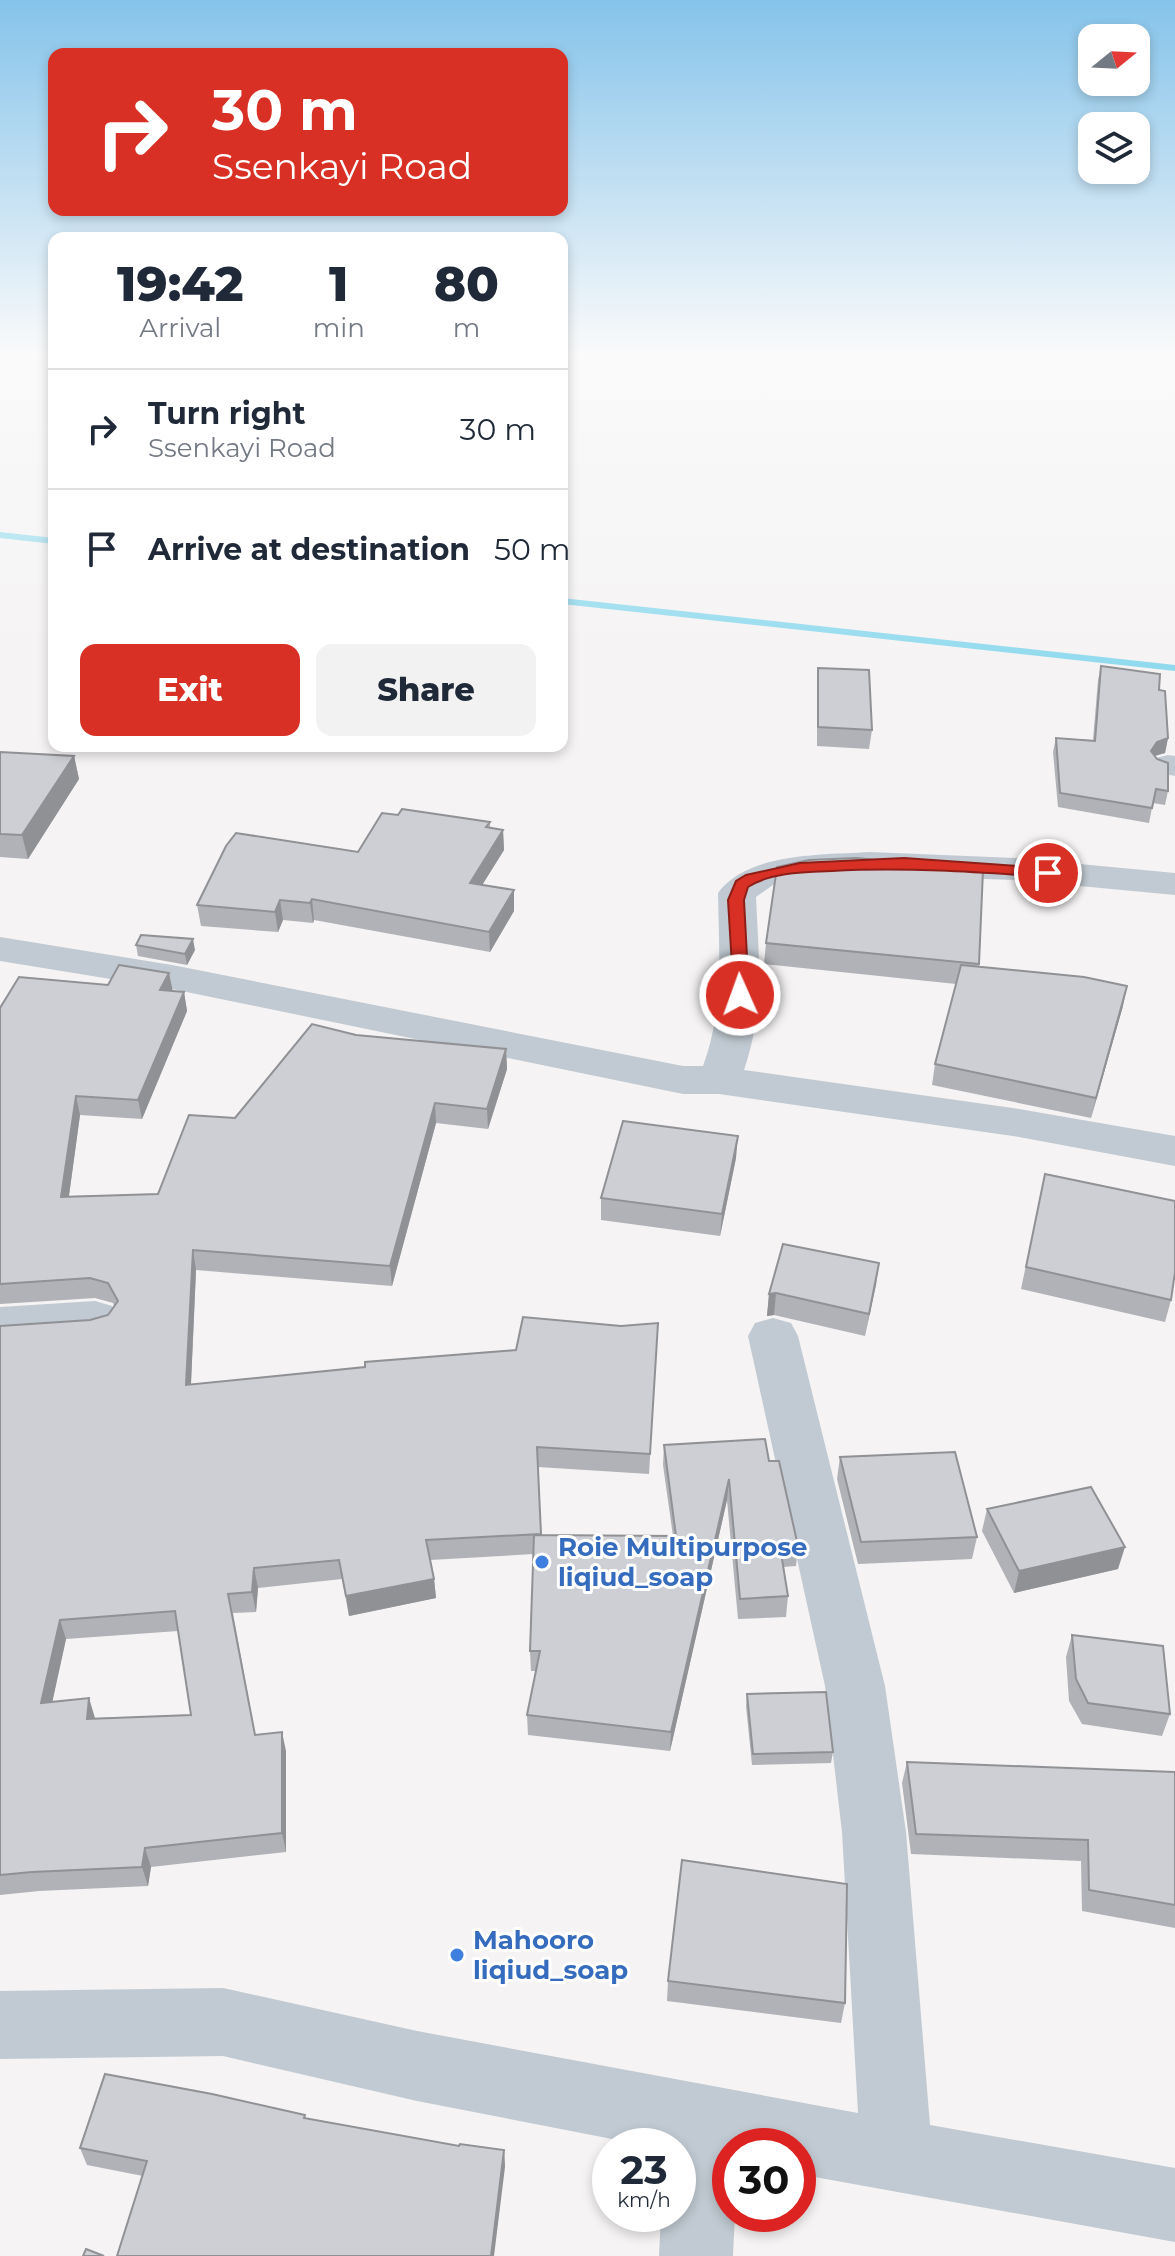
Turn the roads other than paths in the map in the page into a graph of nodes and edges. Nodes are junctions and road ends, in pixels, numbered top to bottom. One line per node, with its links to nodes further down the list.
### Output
1 (1175, 884): 3 (street)
2 (0, 949): 3 (street)
3 (719, 1080): 4 (street)
4 (1175, 1151)
5 (95, 1319): 6 (street)
6 (0, 1325)
7 (773, 1336): 10 (street)
8 (0, 2025): 9 (street)
9 (702, 2121): 10 (street); 12 (street)
10 (896, 2155): 11 (street)
11 (1175, 2205)
12 (696, 2256)

